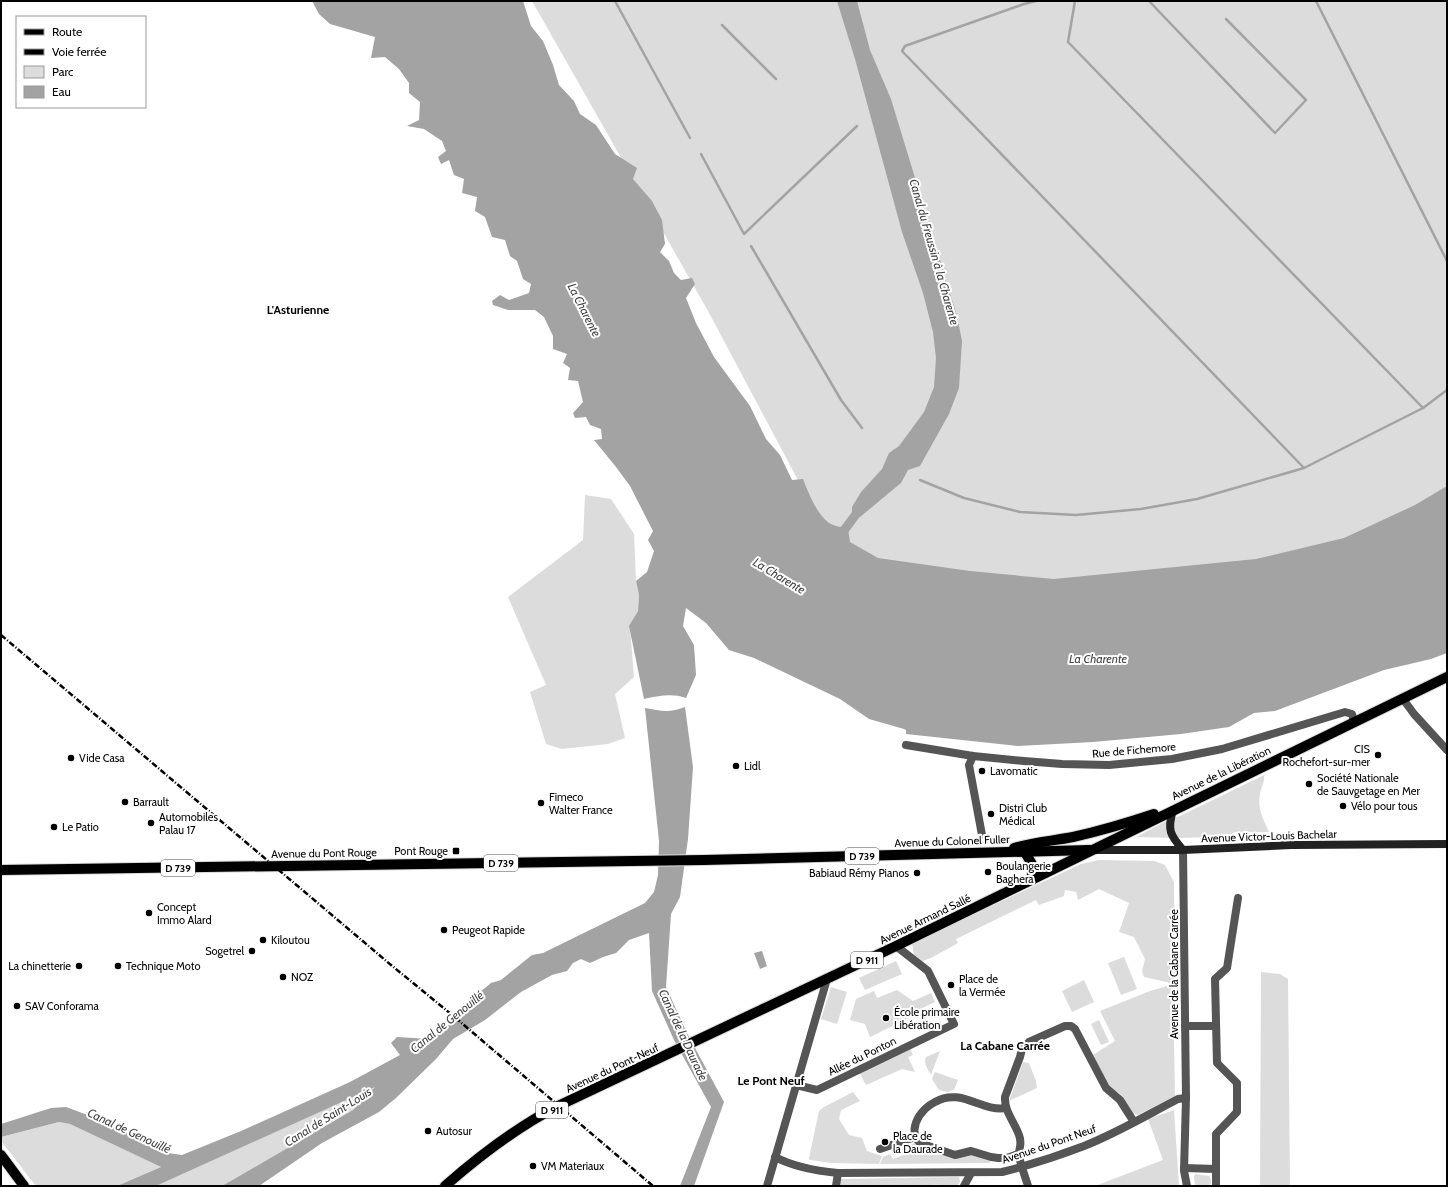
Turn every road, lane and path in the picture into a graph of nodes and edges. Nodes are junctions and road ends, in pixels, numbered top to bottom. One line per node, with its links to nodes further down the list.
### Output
1 (1447, 677): 2 (main road, Avenue de la Libération / D 739)
2 (1403, 699): 3 (main road, Avenue de la Libération / D 739); 5 (street)
3 (1354, 722): 6 (street, Rue de Fichemore); 7 (main road, Avenue de la Libération / D 739)
4 (906, 745): 6 (street, Rue de Fichemore)
5 (1447, 750)
6 (973, 756): 9 (street)
7 (1195, 799): 8 (main road, Avenue de la Libération / D 739); 13 (main road, D 739)
8 (1173, 810): 11 (main road, Avenue de la Libération / D 739); 12 (main road)
9 (982, 835)
10 (1447, 844): 12 (main road, Avenue Victor-Louis Bachelar)
11 (1092, 850): 12 (main road, Avenue Victor-Louis Bachelar); 14 (main road, Avenue du Colonel Fuller / D 739); 17 (main road, Avenue Armand Sallé / D 739)
12 (1183, 850): 21 (street, Avenue de la Cabane Carrée)
13 (1006, 851): 14 (main road, Avenue du Colonel Fuller / D 739); 15 (main road, Avenue du Colonel Fuller / D 739)
14 (1024, 851): 17 (main road)
15 (647, 861): 16 (main road, Avenue du Pont Rouge / D 739)
16 (1, 870)
17 (1032, 880): 19 (main road, Avenue Armand Sallé / D 911)
18 (1238, 898): 22 (street)
19 (896, 946): 20 (main road, Avenue Armand Sallé / D 911); 24 (street, Allée du Ponton)
20 (827, 979): 23 (main road, Avenue Armand Sallé / D 911); 24 (street)
21 (1185, 1026): 22 (street); 25 (street, Avenue de la Cabane Carrée)
22 (1216, 1026): 35 (street)
23 (671, 1053): 39 (main road, Avenue du Pont-Neuf / D 911)
24 (796, 1085): 32 (street)
25 (1186, 1098): 27 (street, Avenue du Pont Neuf); 34 (street)
26 (1006, 1108): 27 (street); 28 (street); 30 (street)
27 (1134, 1122): 33 (street, Avenue du Pont Neuf)
28 (915, 1137): 29 (street); 30 (street)
29 (880, 1149)
30 (1018, 1154): 33 (street)
31 (1, 1155): 38 (main road)
32 (775, 1157): 36 (street, Avenue du Pont Neuf); 40 (street)
33 (1022, 1167): 37 (street, Avenue du Pont Neuf); 43 (street)
34 (1184, 1168): 35 (street); 44 (street)
35 (1216, 1169): 45 (street)
36 (838, 1173): 37 (street, Avenue du Pont Neuf); 41 (street)
37 (971, 1173): 42 (street)
38 (24, 1186)
39 (445, 1186)
40 (767, 1186)
41 (836, 1186)
42 (964, 1186)
43 (1028, 1186)
44 (1187, 1186)
45 (1216, 1186)

